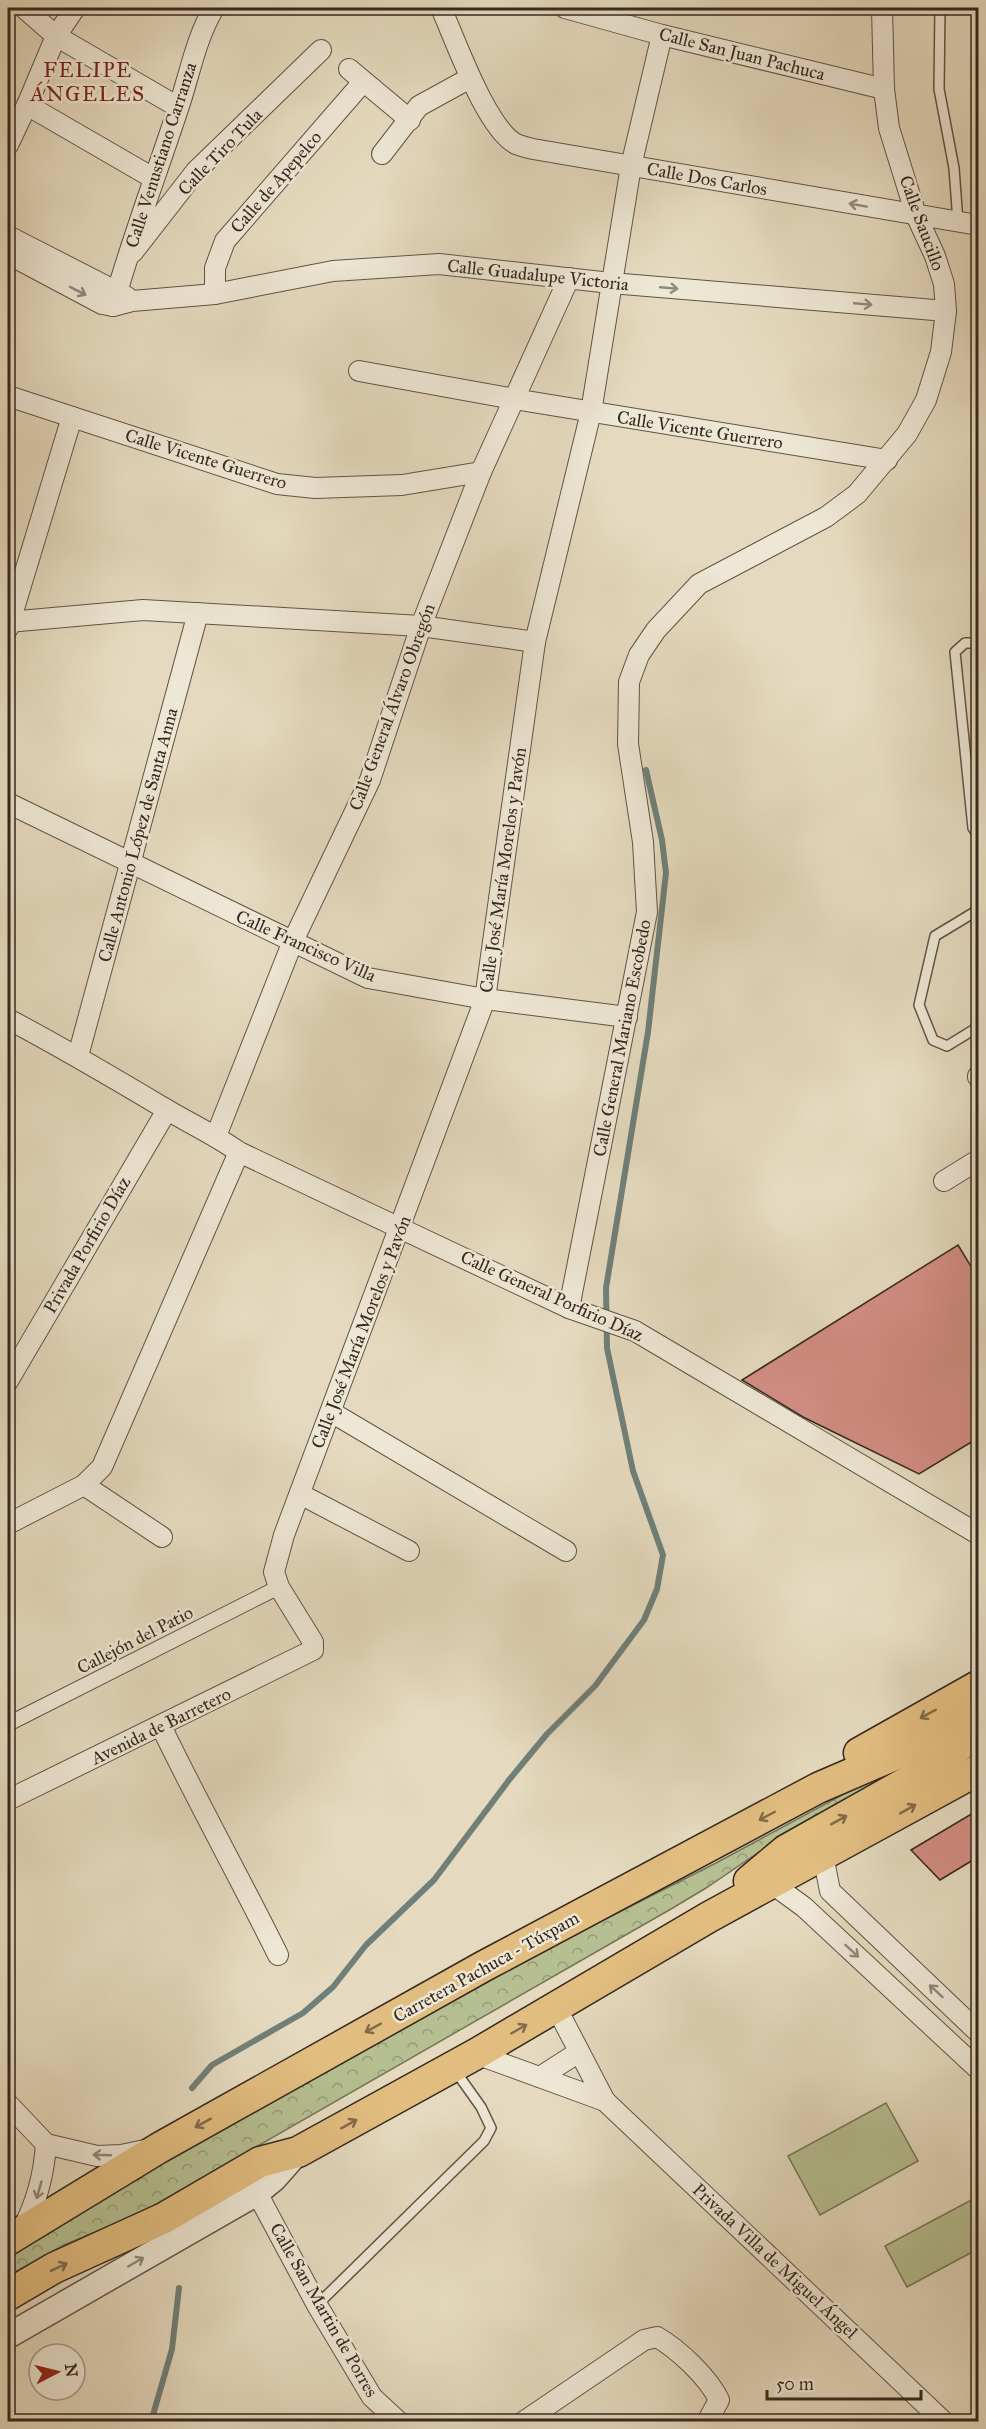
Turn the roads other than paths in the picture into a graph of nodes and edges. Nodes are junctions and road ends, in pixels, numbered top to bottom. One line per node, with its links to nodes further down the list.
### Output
1 (24, 8): 9 (street)
2 (75, 8): 9 (street)
3 (214, 8): 14 (street, Calle Venustiano Carranza)
4 (441, 8): 11 (street, Calle Dos Carlos)
5 (565, 8): 8 (street, Calle San Juan Pachuca)
6 (882, 8): 12 (street, Calle Saucillo)
7 (940, 8): 21 (lane)
8 (662, 35): 12 (street, Calle San Juan Pachuca); 18 (street)
9 (56, 36): 13 (street); 14 (street)
10 (321, 50): 25 (street, Calle Tiro Tula)
11 (470, 78): 15 (street); 18 (street, Calle Dos Carlos)
12 (884, 89): 20 (street, Calle Saucillo)
13 (27, 105): 16 (street); 19 (street)
14 (178, 106): 19 (street, Calle Venustiano Carranza)
15 (410, 120): 17 (street); 29 (street, Calle de Apepelco)
16 (8, 145)
17 (382, 154)
18 (631, 166): 20 (street, Calle Dos Carlos, one-way to 18); 28 (street)
19 (153, 178): 25 (street, Calle Venustiano Carranza)
20 (916, 215): 21 (street, Calle Dos Carlos); 31 (street, Calle Saucillo)
21 (958, 222): 22 (street, Calle Dos Carlos)
22 (978, 225)
23 (8, 236): 26 (street, Calle Guadalupe Victoria)
24 (8, 254): 26 (street, Calle Guadalupe Victoria)
25 (126, 260): 30 (street, Calle Venustiano Carranza)
26 (47, 266): 30 (street, Calle Guadalupe Victoria)
27 (568, 278): 28 (street, Calle Guadalupe Victoria); 29 (street, Calle Guadalupe Victoria); 34 (street, Calle General Álvaro Obregón)
28 (611, 283): 31 (street, Calle Guadalupe Victoria, one-way to 31); 35 (street, Calle José María Morelos y Pavón)
29 (215, 294): 30 (street, Calle Guadalupe Victoria)
30 (121, 299)
31 (946, 310): 37 (street, Calle Saucillo)
32 (359, 371): 34 (street, Calle Vicente Guerrero)
33 (8, 396): 36 (street, Calle Vicente Guerrero)
34 (514, 399): 35 (street, Calle Vicente Guerrero); 38 (street, Calle General Álvaro Obregón)
35 (591, 412): 37 (street, Calle Vicente Guerrero); 43 (street, Calle José María Morelos y Pavón)
36 (72, 417): 38 (street, Calle Vicente Guerrero); 40 (street)
37 (887, 460): 42 (street, Calle Saucillo)
38 (481, 472): 41 (street, Calle General Álvaro Obregón)
39 (198, 614): 40 (street); 41 (street); 47 (street, Calle Antonio López de Santa Anna)
40 (9, 624)
41 (421, 626): 43 (street); 49 (street, Calle General Álvaro Obregón)
42 (656, 630): 51 (street, Calle General Mariano Escobedo)
43 (536, 642): 50 (street, Calle José María Morelos y Pavón)
44 (978, 643): 46 (lane)
45 (8, 803): 47 (street, Calle Francisco Villa)
46 (978, 835)
47 (130, 864): 49 (street, Calle Francisco Villa); 54 (street, Calle Antonio López de Santa Anna)
48 (978, 910): 53 (lane)
49 (293, 941): 50 (street, Calle Francisco Villa); 56 (street, Calle General Álvaro Obregón)
50 (485, 999): 51 (street, Calle Francisco Villa); 60 (street, Calle José María Morelos y Pavón)
51 (627, 1017): 61 (street, Calle General Mariano Escobedo)
52 (8, 1019): 54 (street, Calle General Porfirio Díaz)
53 (978, 1027)
54 (78, 1056): 55 (street, Calle General Porfirio Díaz)
55 (167, 1110): 56 (street, Calle General Porfirio Díaz); 62 (street, Privada Porfirio Díaz)
56 (216, 1136): 57 (street, Calle General Porfirio Díaz)
57 (239, 1152): 60 (street, Calle General Porfirio Díaz); 64 (street)
58 (978, 1160): 59 (street)
59 (944, 1181)
60 (402, 1227): 61 (street, Calle General Porfirio Díaz); 63 (street, Calle José María Morelos y Pavón)
61 (576, 1310): 67 (street, Calle General Porfirio Díaz)
62 (8, 1381)
63 (331, 1412): 65 (street, Calle José María Morelos y Pavón); 70 (street)
64 (84, 1485): 66 (street); 68 (street)
65 (300, 1494): 69 (street); 71 (street, Calle José María Morelos y Pavón)
66 (8, 1524)
67 (978, 1534)
68 (162, 1537)
69 (409, 1551)
70 (566, 1551)
71 (276, 1579): 74 (street, Callejón del Patio); 75 (street, Avenida de Barretero)
72 (978, 1686): 78 (main road, one-way to 78)
73 (978, 1719): 78 (main road, Carretera Pachuca - Túxpam)
74 (8, 1724)
75 (161, 1726): 79 (street, Avenida de Barretero); 83 (street)
76 (978, 1732): 82 (main road, one-way to 76)
77 (978, 1770): 80 (main road, one-way to 77)
78 (818, 1788): 93 (main road, Carretera Pachuca - Túxpam, one-way to 93)
79 (8, 1800)
80 (823, 1855): 81 (main road); 85 (street, one-way to 80)
81 (771, 1883): 82 (main road); 88 (street, one-way to 88)
82 (709, 1917): 84 (main road)
83 (278, 1955)
84 (556, 2007): 86 (street, Privada Villa de Miguel Ángel); 87 (main road, one-way to 84)
85 (978, 2032)
86 (579, 2052): 89 (street); 90 (street, Privada Villa de Miguel Ángel)
87 (464, 2060): 89 (street, Privada Villa de Miguel Ángel); 94 (main road, one-way to 87); 98 (lane)
88 (978, 2069)
89 (540, 2077): 90 (street, Privada Villa de Miguel Ángel)
90 (605, 2101): 103 (street, Privada Villa de Miguel Ángel)
91 (8, 2104): 92 (street)
92 (46, 2144): 93 (street, one-way to 92); 96 (street, one-way to 96)
93 (159, 2148): 96 (main road, Carretera Pachuca - Túxpam)
94 (298, 2152): 95 (street); 97 (main road, one-way to 94)
95 (256, 2193): 98 (street, Calle San Martin de Porres); 99 (street, one-way to 95)
96 (14, 2237)
97 (8, 2295)
98 (317, 2305): 100 (street, Calle San Martin de Porres)
99 (8, 2336)
100 (399, 2421)
101 (523, 2421): 102 (street)
102 (707, 2421)
103 (944, 2421)

